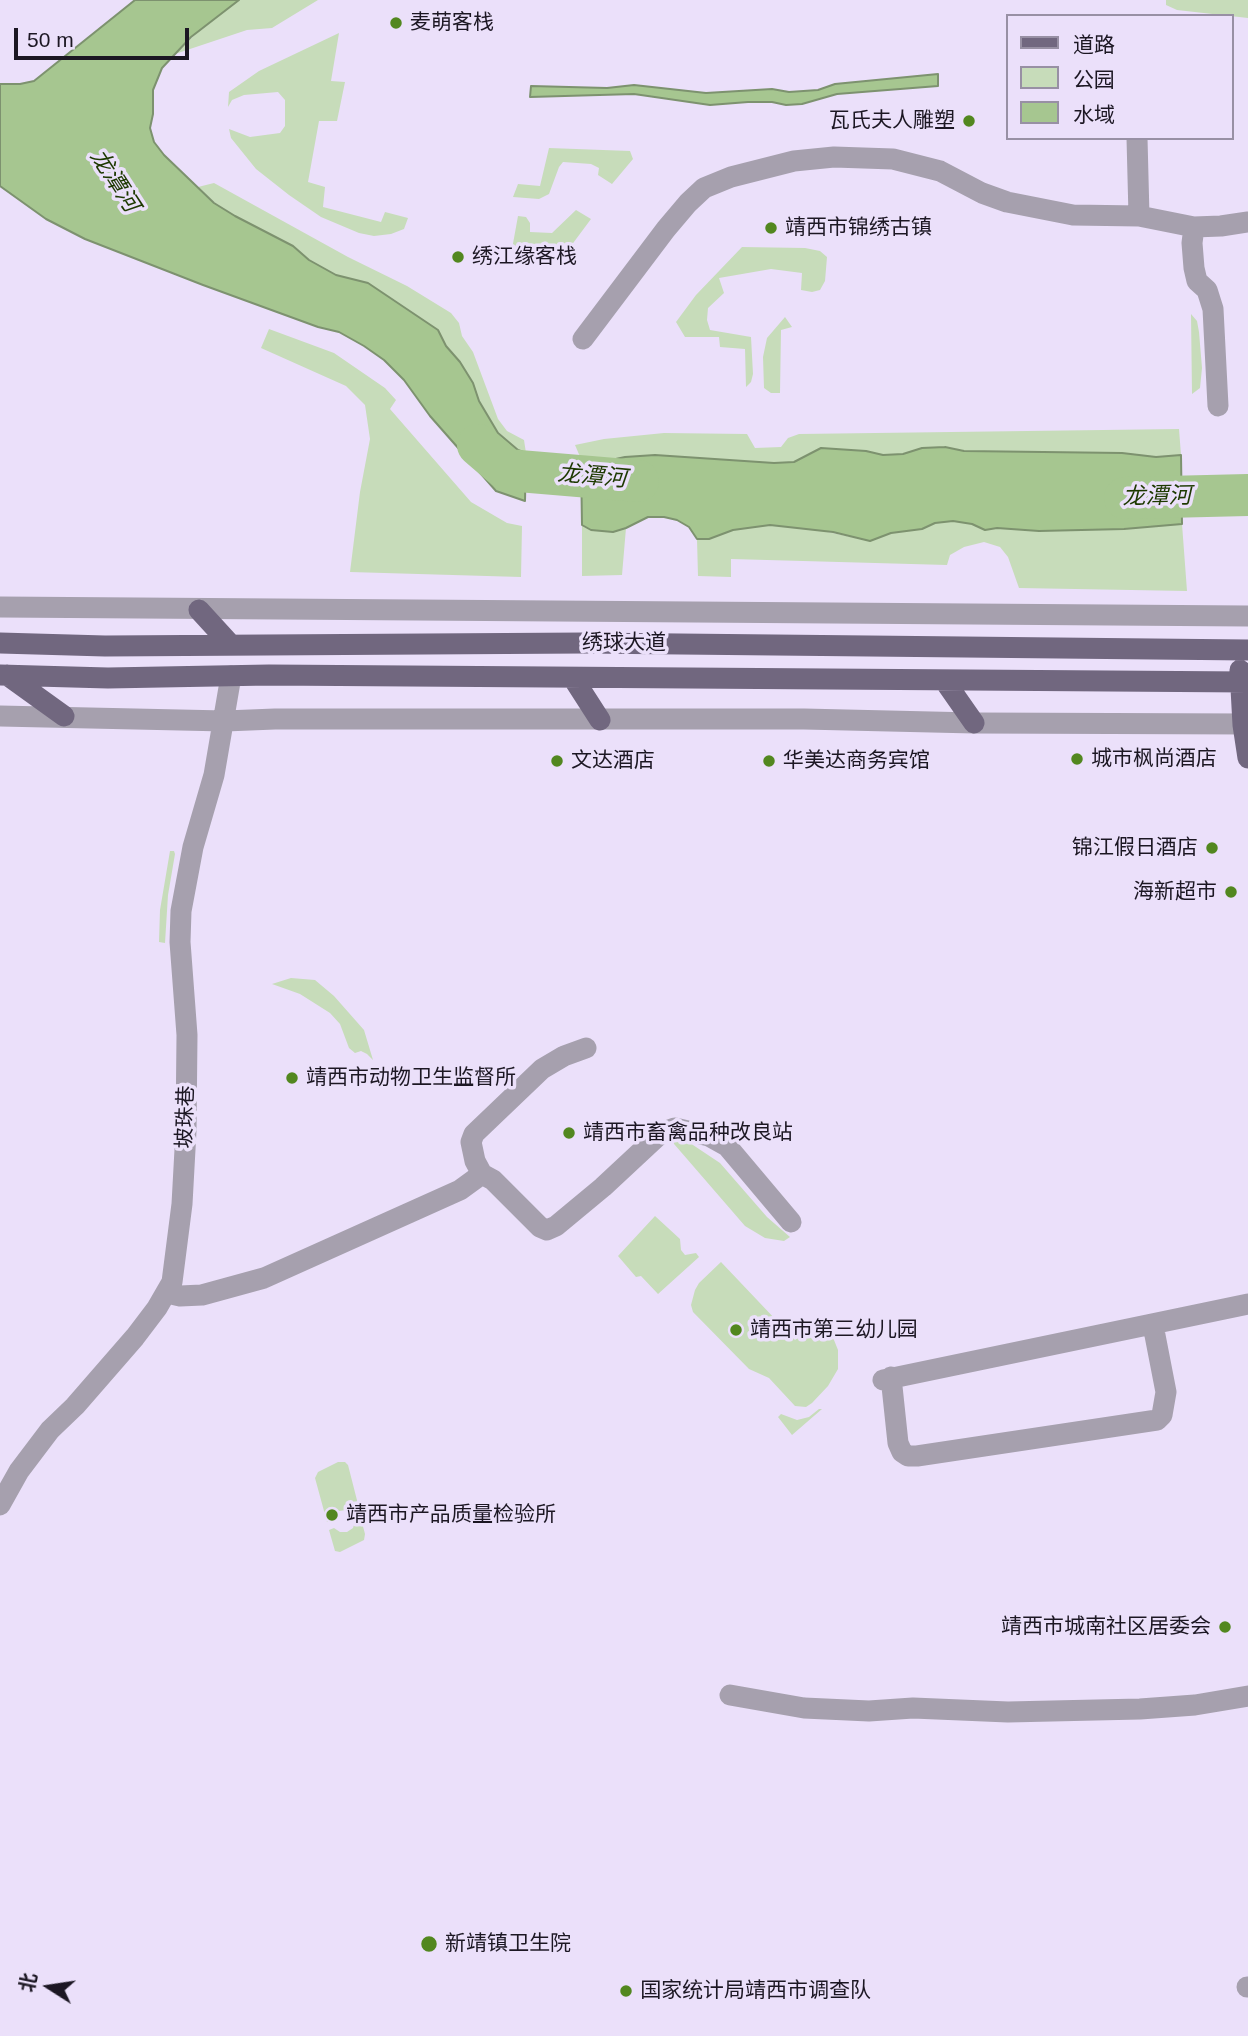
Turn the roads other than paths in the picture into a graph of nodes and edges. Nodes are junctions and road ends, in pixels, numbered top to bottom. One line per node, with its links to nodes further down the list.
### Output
1 (1137, 140): 2 (street)
2 (1139, 216): 4 (street); 5 (street)
3 (1248, 222): 4 (street)
4 (1194, 227): 6 (street)
5 (583, 339)
6 (1218, 406)
7 (0, 607): 8 (street)
8 (199, 610): 9 (street); 11 (main road)
9 (1248, 616)
10 (0, 643): 11 (main road, 绣球大道)
11 (231, 645): 12 (main road, 绣球大道)
12 (1244, 650): 17 (main road)
13 (4, 675): 14 (main road, 绣球大道); 19 (main road)
14 (231, 676): 15 (main road, 绣球大道); 21 (street, 坡珠巷)
15 (573, 678): 16 (main road, 绣球大道); 20 (main road)
16 (944, 680): 17 (main road, 绣球大道); 22 (main road)
17 (1244, 682): 23 (main road)
18 (0, 716): 19 (street)
19 (64, 716): 21 (street)
20 (600, 720): 21 (street); 22 (street)
21 (225, 722): 28 (street, 坡珠巷)
22 (974, 723): 23 (street)
23 (1245, 725): 24 (main road)
24 (1248, 758)
25 (586, 1048): 26 (street)
26 (482, 1174): 27 (street); 28 (street)
27 (792, 1222)
28 (167, 1293): 31 (street, 坡珠巷)
29 (1248, 1304): 30 (street)
30 (1153, 1325): 30 (street)
31 (0, 1505)
32 (730, 1695): 33 (street)
33 (1248, 1696)

